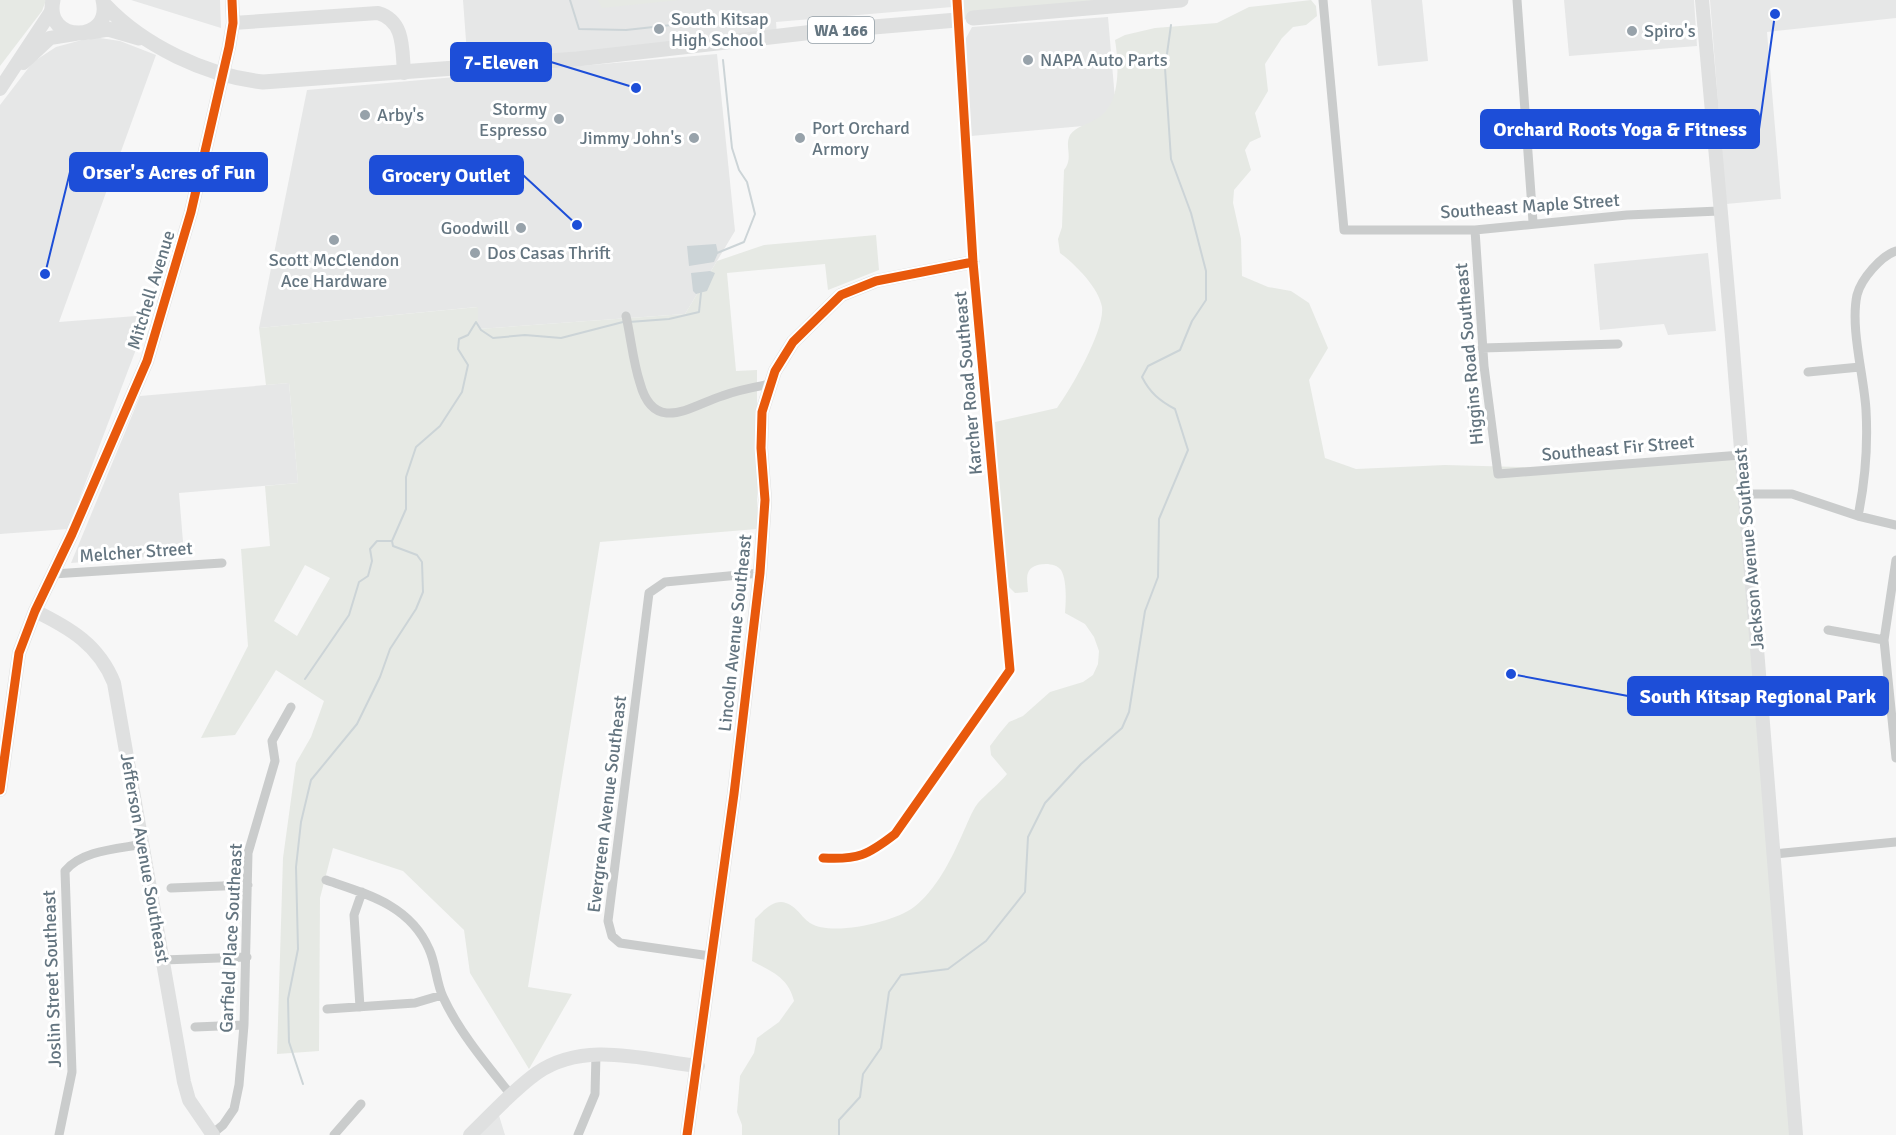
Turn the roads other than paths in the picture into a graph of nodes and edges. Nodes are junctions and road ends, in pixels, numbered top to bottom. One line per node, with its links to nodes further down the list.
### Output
1 (232, 0): 11 (street, Mitchell Avenue)
2 (957, 0): 10 (street, Karcher Road Southeast)
3 (1181, 0): 9 (main road, WA 166)
4 (1323, 0): 19 (street, Southeast Maple Street)
5 (1517, 0): 18 (street)
6 (1702, 0): 17 (street, Jackson Avenue Southeast)
7 (104, 2): 12 (main road); 13 (main road, WA 166)
8 (53, 5): 12 (main road); 15 (street)
9 (973, 18): 10 (street, WA 166)
10 (957, 20): 14 (main road, WA 166); 21 (street, Karcher Road Southeast)
11 (233, 23): 14 (street); 36 (street, Mitchell Avenue)
12 (81, 33): 13 (main road, WA 166); 15 (street)
13 (156, 44): 14 (main road, WA 166)
14 (404, 73)
15 (9, 77): 16 (street)
16 (0, 89)
17 (1719, 211): 18 (street, Southeast Maple Street); 28 (street, Jackson Avenue Southeast)
18 (1533, 222): 19 (street, Southeast Maple Street)
19 (1475, 230): 24 (street, Higgins Road Southeast)
20 (1896, 250): 25 (street)
21 (974, 262): 27 (street, Lincoln Avenue Southeast); 47 (street, Karcher Road Southeast)
22 (626, 316): 27 (street)
23 (1618, 344): 24 (street)
24 (1482, 348): 29 (street, Higgins Road Southeast)
25 (1860, 367): 26 (street); 31 (street)
26 (1808, 372)
27 (771, 384): 35 (street, Lincoln Avenue Southeast)
28 (1741, 454): 29 (street, Southeast Fir Street); 30 (street, Jackson Avenue Southeast)
29 (1498, 474)
30 (1744, 494): 31 (street); 46 (street, Jackson Avenue Southeast)
31 (1858, 516): 32 (street)
32 (1896, 525)
33 (1896, 560): 39 (street)
34 (222, 563): 36 (street, Melcher Street)
35 (760, 573): 52 (street, Lincoln Avenue Southeast); 52 (street, Evergreen Avenue Southeast)
36 (53, 574): 37 (street, Mitchell Avenue)
37 (35, 611): 43 (street, Mitchell Avenue); 45 (street, Jefferson Avenue Southeast)
38 (1828, 630): 39 (street)
39 (1884, 640): 41 (street)
40 (291, 707): 49 (street, Garfield Place Southeast)
41 (1894, 725): 42 (street)
42 (1896, 758)
43 (0, 790)
44 (1896, 842): 46 (street)
45 (144, 844): 54 (street, Jefferson Avenue Southeast); 64 (street, Joslin Street Southeast)
46 (1774, 854): 70 (street, Jackson Avenue Southeast)
47 (823, 858)
48 (326, 880): 51 (street)
49 (248, 885): 50 (street); 53 (street, Garfield Place Southeast)
50 (171, 888)
51 (362, 892): 55 (street); 56 (street)
52 (710, 956): 61 (street, Lincoln Avenue Southeast)
53 (247, 957): 54 (street); 58 (street, Garfield Place Southeast)
54 (162, 960): 65 (street, Jefferson Avenue Southeast)
55 (442, 995): 56 (street); 62 (street)
56 (360, 1007): 57 (street)
57 (327, 1009)
58 (244, 1025): 59 (street); 65 (street, Garfield Place Southeast)
59 (195, 1027)
60 (596, 1054): 61 (street); 62 (street); 68 (street)
61 (698, 1066): 69 (street, Lincoln Avenue Southeast)
62 (511, 1095): 67 (street)
63 (361, 1104): 66 (street)
64 (59, 1135)
65 (212, 1135)
66 (334, 1135)
67 (470, 1135)
68 (578, 1135)
69 (687, 1135)
70 (1796, 1135)

